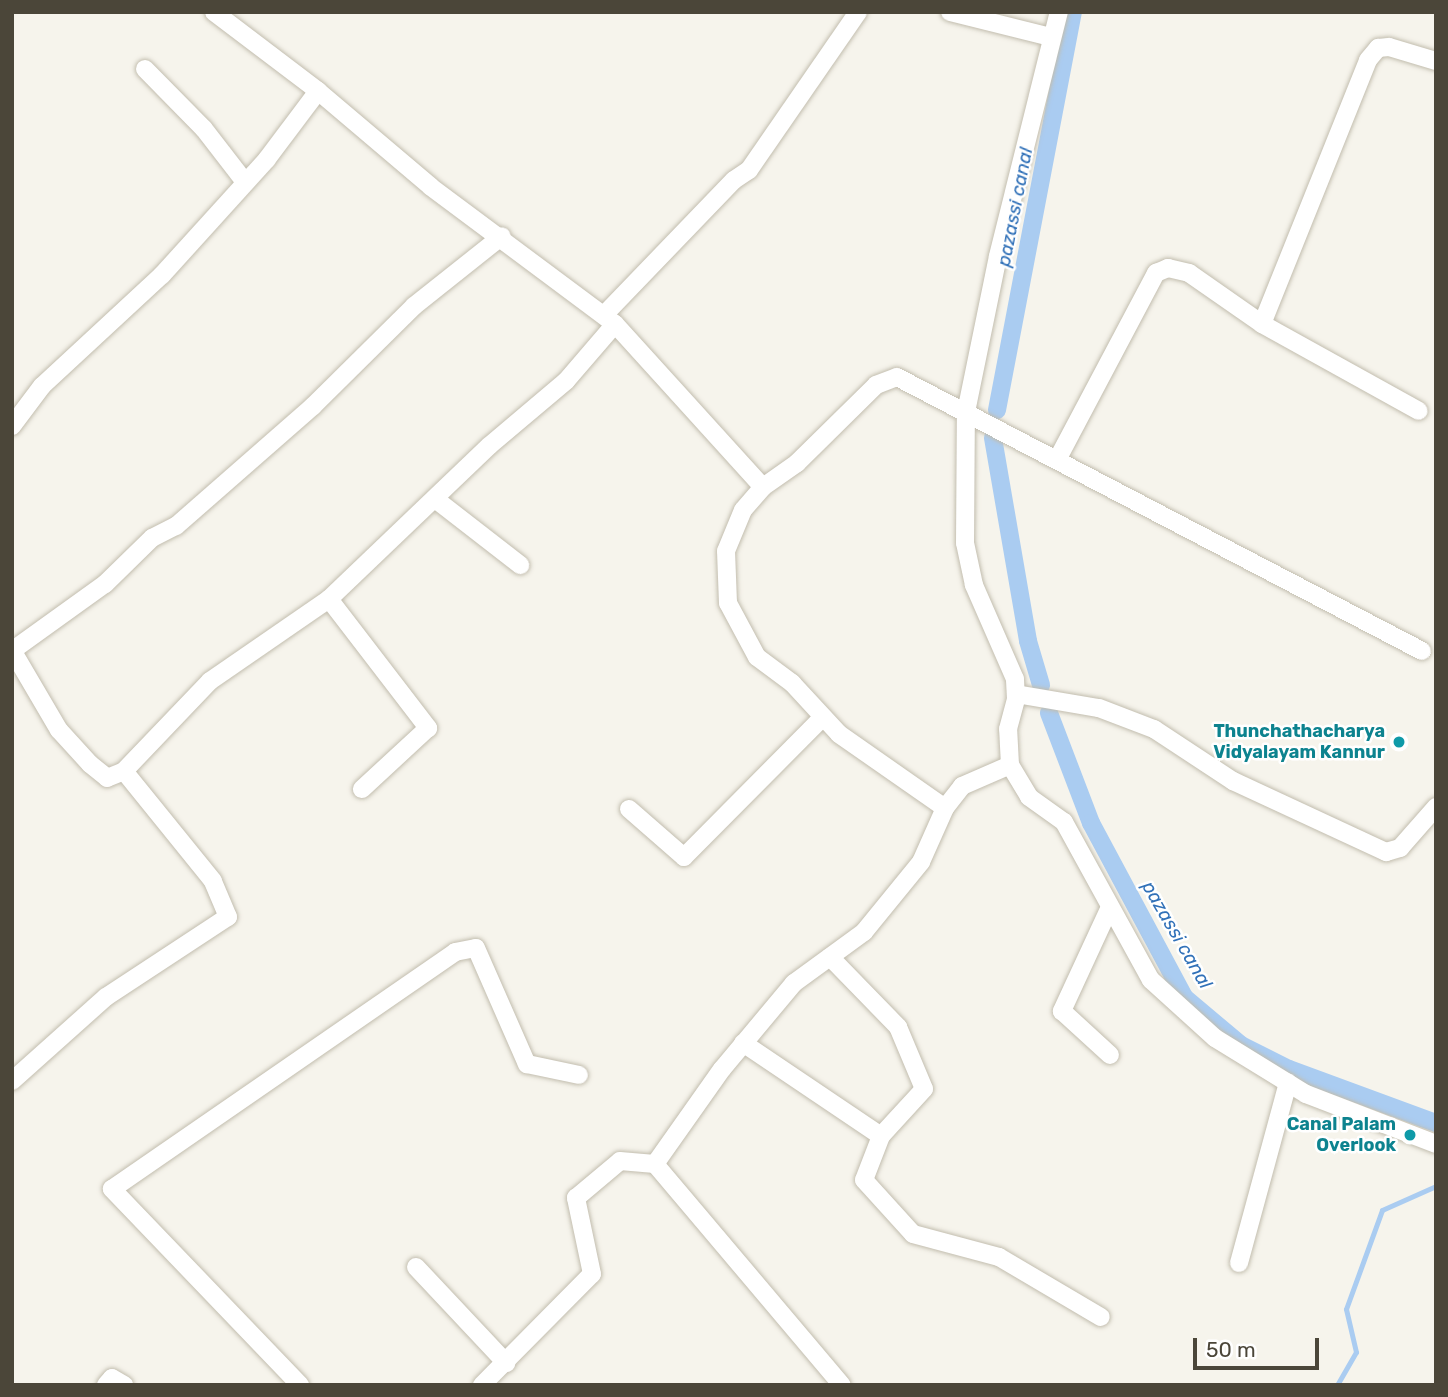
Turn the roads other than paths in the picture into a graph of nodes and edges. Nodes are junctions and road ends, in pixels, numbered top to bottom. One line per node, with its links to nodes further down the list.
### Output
1 (214, 12): 8 (street)
2 (858, 12): 11 (street)
3 (950, 12): 5 (street)
4 (1059, 12): 5 (street)
5 (1051, 37): 14 (street)
6 (1435, 58): 12 (street)
7 (145, 69): 9 (street)
8 (318, 91): 9 (street); 10 (street)
9 (245, 182): 15 (street)
10 (502, 236): 11 (street); 21 (street)
11 (610, 319): 17 (street); 18 (street)
12 (1262, 324): 13 (street); 16 (street)
13 (1419, 411)
14 (966, 412): 16 (street); 17 (street); 23 (street)
15 (12, 426)
16 (1057, 460): 22 (street)
17 (763, 487): 24 (street)
18 (435, 499): 19 (street); 20 (street)
19 (520, 565)
20 (328, 599): 26 (street); 27 (street)
21 (13, 650): 26 (street)
22 (1422, 651)
23 (1016, 694): 25 (street); 28 (street)
24 (823, 717): 29 (street); 30 (street)
25 (1010, 765): 29 (street); 31 (street)
26 (124, 771): 36 (street)
27 (362, 789)
28 (1436, 807)
29 (946, 808): 32 (street)
30 (629, 809)
31 (1110, 906): 34 (street); 37 (street)
32 (830, 957): 33 (street); 38 (street)
33 (743, 1043): 38 (street); 40 (street)
34 (1111, 1055)
35 (579, 1075): 47 (street)
36 (12, 1081)
37 (1288, 1083): 39 (street); 41 (street)
38 (881, 1136): 43 (street)
39 (1436, 1144)
40 (655, 1164): 44 (street); 49 (street)
41 (1239, 1263)
42 (416, 1267): 44 (street)
43 (1101, 1317)
44 (506, 1363): 48 (street)
45 (106, 1385): 46 (street)
46 (124, 1385)
47 (300, 1385)
48 (482, 1385)
49 (842, 1385)

